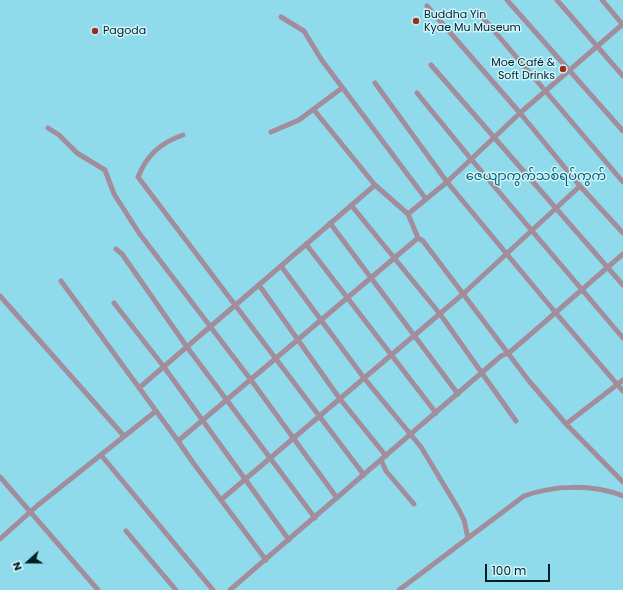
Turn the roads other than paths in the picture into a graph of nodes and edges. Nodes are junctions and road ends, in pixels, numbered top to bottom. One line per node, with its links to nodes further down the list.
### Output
1 (507, 0): 10 (street)
2 (557, 0): 8 (street)
3 (602, 0): 7 (street)
4 (427, 6): 17 (street)
5 (478, 12): 14 (street)
6 (281, 16): 13 (street)
7 (623, 24): 8 (street)
8 (597, 46): 10 (street); 11 (street)
9 (431, 65): 22 (street)
10 (569, 71): 14 (street); 19 (street)
11 (623, 76)
12 (375, 83): 24 (street)
13 (342, 88): 16 (street); 28 (street)
14 (545, 92): 17 (street); 25 (street)
15 (417, 93): 23 (street)
16 (314, 110): 20 (street); 26 (street)
17 (520, 113): 22 (street); 27 (street)
18 (48, 128): 56 (street)
19 (623, 131)
20 (271, 132)
21 (183, 135): 52 (street)
22 (493, 138): 23 (street); 30 (street)
23 (471, 159): 24 (street); 33 (street)
24 (446, 182): 28 (street); 38 (street)
25 (623, 182)
26 (375, 185): 29 (street); 31 (street)
27 (580, 186): 30 (street); 34 (street)
28 (426, 199): 31 (street)
29 (351, 205): 32 (street); 40 (street)
30 (555, 209): 33 (street); 42 (street)
31 (408, 214): 35 (street)
32 (330, 223): 36 (street); 43 (street)
33 (531, 231): 38 (street); 47 (street)
34 (623, 233)
35 (418, 238): 40 (street); 48 (street)
36 (306, 244): 41 (street); 50 (street)
37 (116, 249): 60 (street)
38 (507, 254): 48 (street); 53 (street)
39 (623, 254): 42 (street)
40 (395, 258): 43 (street); 54 (street)
41 (281, 266): 45 (street); 55 (street)
42 (607, 268): 46 (street); 47 (street)
43 (372, 277): 50 (street); 57 (street)
44 (60, 281): 70 (street)
45 (259, 285): 52 (street); 59 (street)
46 (623, 285)
47 (582, 290): 53 (street); 58 (street)
48 (463, 294): 54 (street); 61 (street)
49 (0, 296): 82 (street)
50 (347, 298): 55 (street); 62 (street)
51 (114, 304): 64 (street)
52 (235, 305): 56 (street); 63 (street)
53 (555, 312): 61 (street); 69 (street)
54 (440, 314): 57 (street); 65 (street)
55 (322, 320): 59 (street); 66 (street)
56 (211, 326): 60 (street); 67 (street)
57 (414, 336): 62 (street); 72 (street)
58 (623, 338)
59 (299, 339): 63 (street); 73 (street)
60 (187, 347): 64 (street); 74 (street)
61 (507, 353): 65 (street); 80 (street)
62 (391, 355): 66 (street); 76 (street)
63 (277, 358): 67 (street); 77 (street)
64 (164, 367): 70 (street); 78 (street)
65 (481, 373): 72 (street); 79 (street)
66 (364, 378): 73 (street); 81 (street)
67 (251, 380): 74 (street); 83 (street)
68 (623, 380): 69 (street)
69 (617, 384): 71 (street); 80 (street)
70 (139, 388): 75 (street)
71 (623, 391)
72 (458, 394): 76 (street)
73 (340, 399): 77 (street); 86 (street)
74 (226, 401): 78 (street); 87 (street)
75 (156, 410): 82 (street); 84 (street)
76 (436, 413): 81 (street)
77 (318, 417): 83 (street); 89 (street)
78 (203, 420): 84 (street); 91 (street)
79 (516, 421)
80 (566, 424): 92 (street)
81 (411, 435): 86 (street); 100 (street)
82 (124, 436): 85 (street)
83 (294, 438): 87 (street); 94 (street)
84 (178, 441): 95 (street)
85 (101, 455): 97 (street); 106 (street)
86 (386, 456): 88 (street)
87 (270, 459): 91 (street); 98 (street)
88 (381, 460): 89 (street); 96 (street)
89 (364, 475): 94 (street)
90 (0, 477): 97 (street)
91 (245, 480): 95 (street); 102 (street)
92 (623, 482)
93 (623, 496): 100 (street)
94 (337, 498): 98 (street)
95 (222, 499): 103 (street)
96 (414, 504)
97 (30, 512): 101 (street); 104 (street)
98 (315, 518): 102 (street)
99 (126, 531): 105 (street)
100 (468, 538): 108 (street)
101 (0, 539)
102 (289, 540): 103 (street)
103 (266, 560): 107 (street)
104 (98, 590)
105 (176, 590)
106 (213, 590)
107 (230, 590)
108 (399, 590)

